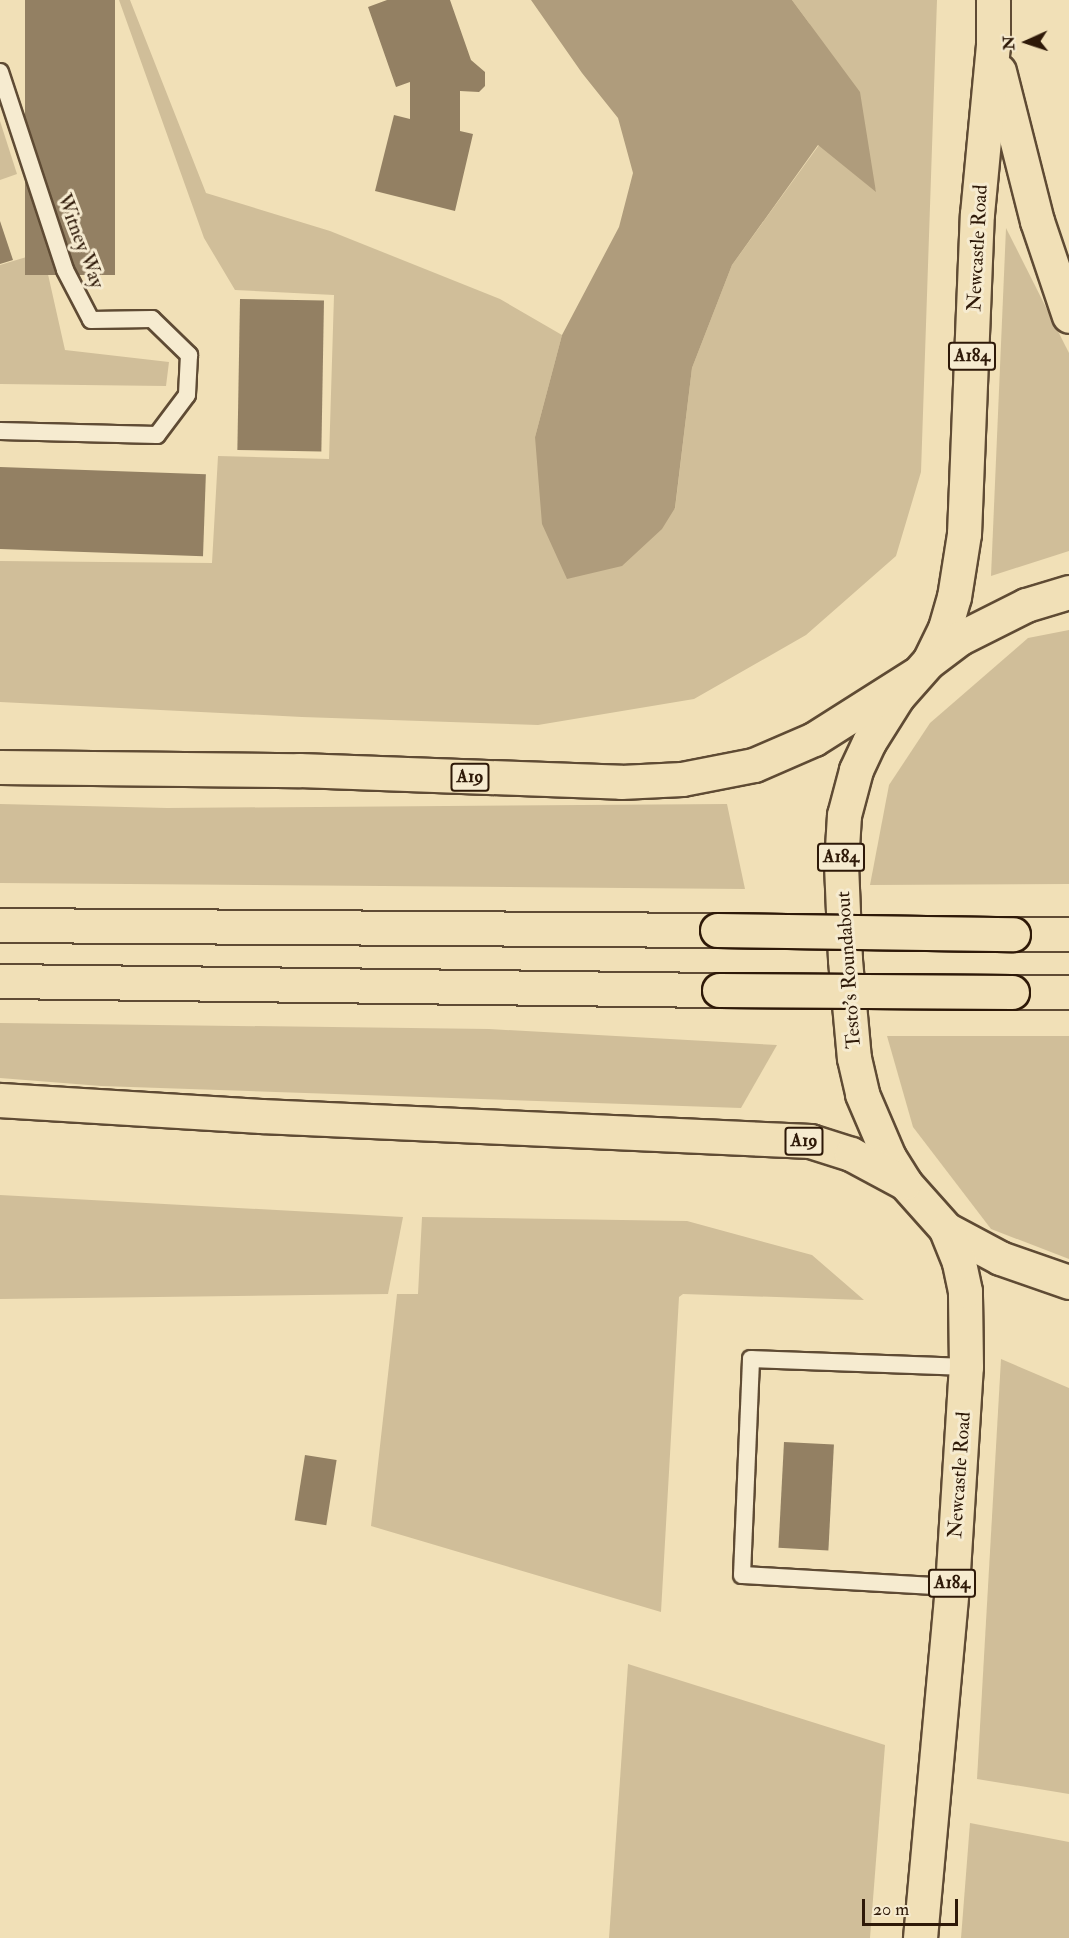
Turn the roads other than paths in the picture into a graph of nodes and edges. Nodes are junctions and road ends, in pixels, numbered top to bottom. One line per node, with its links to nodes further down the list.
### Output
1 (993, 0): 2 (main road, Newcastle Road / A184)
2 (993, 46): 4 (main road, Newcastle Road / A184); 7 (main road, Newcastle Road / A184)
3 (0, 72): 5 (lane, Witney Way)
4 (1069, 316)
5 (0, 431)
6 (1069, 592): 7 (main road, Testo's Roundabout / A184)
7 (922, 668): 8 (main road, A19); 14 (main road, Testo's Roundabout / A184)
8 (0, 767)
9 (0, 925): 10 (main road, bridge)
10 (1069, 934)
11 (0, 981): 12 (main road, bridge)
12 (1069, 992)
13 (0, 1100): 14 (main road, A19)
14 (905, 1183): 15 (main road, Testo's Roundabout / A184)
15 (946, 1229): 16 (main road, Testo's Roundabout / A184); 17 (main road, Newcastle Road / A184)
16 (1069, 1282)
17 (966, 1367): 18 (main road, Newcastle Road / A184); 18 (lane)
18 (952, 1587): 19 (main road, Newcastle Road / A184)
19 (920, 1938)

